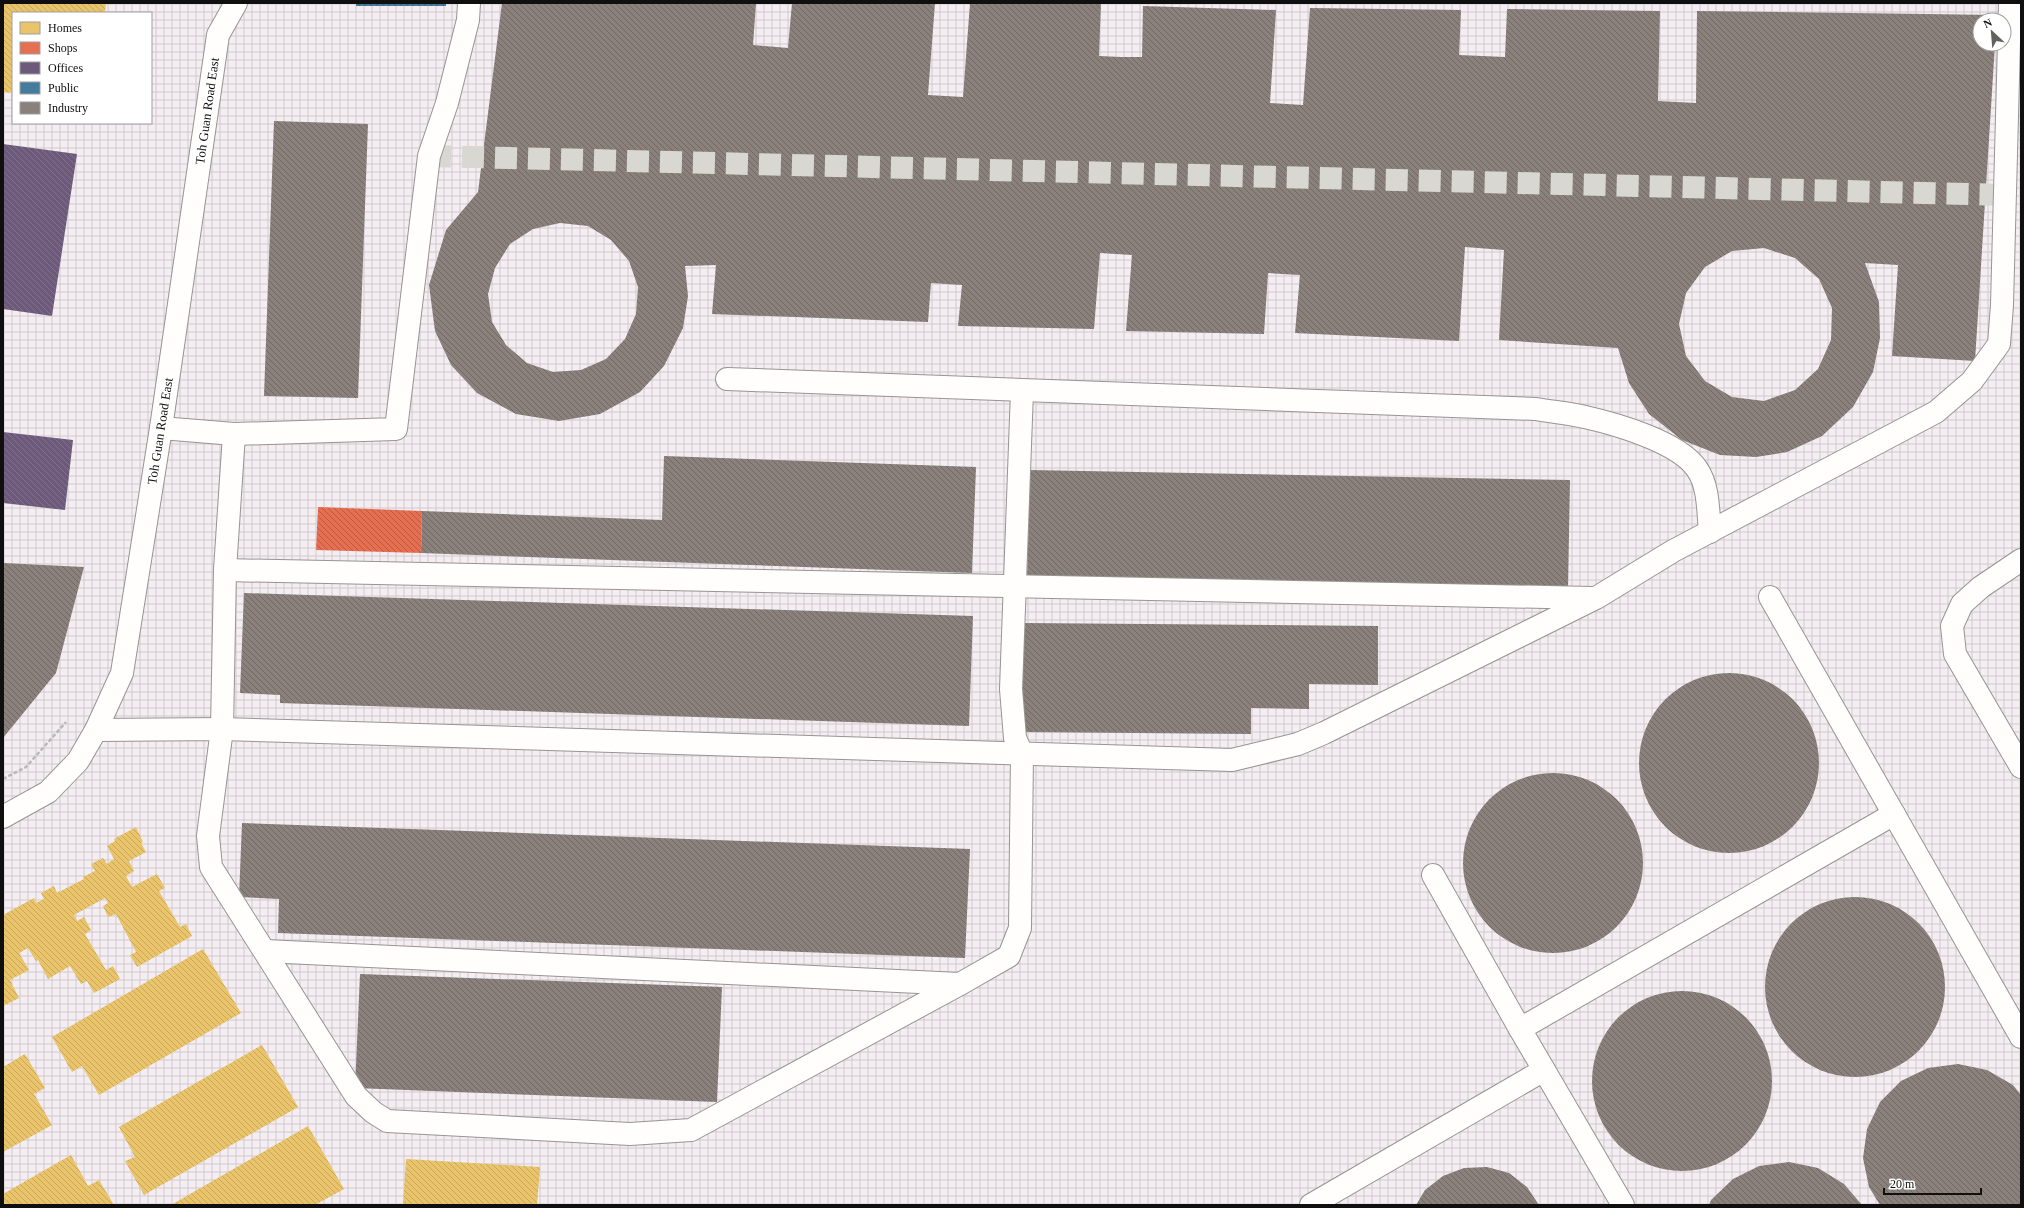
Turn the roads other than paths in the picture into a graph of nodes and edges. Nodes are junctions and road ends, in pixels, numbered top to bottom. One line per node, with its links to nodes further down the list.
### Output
1 (236, 3): 6 (street, Toh Guan Road East)
2 (469, 3): 7 (street)
3 (2010, 3): 8 (street)
4 (727, 379): 5 (street)
5 (1022, 391): 8 (street); 11 (street)
6 (160, 428): 7 (street); 15 (street, Toh Guan Road East)
7 (234, 434): 10 (street)
8 (1710, 532): 13 (street)
9 (2018, 566): 17 (street)
10 (225, 570): 11 (street); 14 (street)
11 (1014, 585): 13 (street); 16 (street)
12 (1770, 597): 18 (street)
13 (1596, 598): 16 (street)
14 (222, 729): 15 (street); 16 (street); 21 (street)
15 (96, 730): 19 (street, Toh Guan Road East)
16 (1022, 754): 22 (street)
17 (2021, 767)
18 (1894, 814): 23 (street); 24 (street)
19 (3, 817)
20 (1433, 875): 23 (street)
21 (265, 951): 22 (street); 22 (street)
22 (960, 984)
23 (1520, 1029): 25 (street)
24 (2021, 1037)
25 (1544, 1070): 26 (street); 27 (street)
26 (1311, 1205)
27 (1623, 1205)

